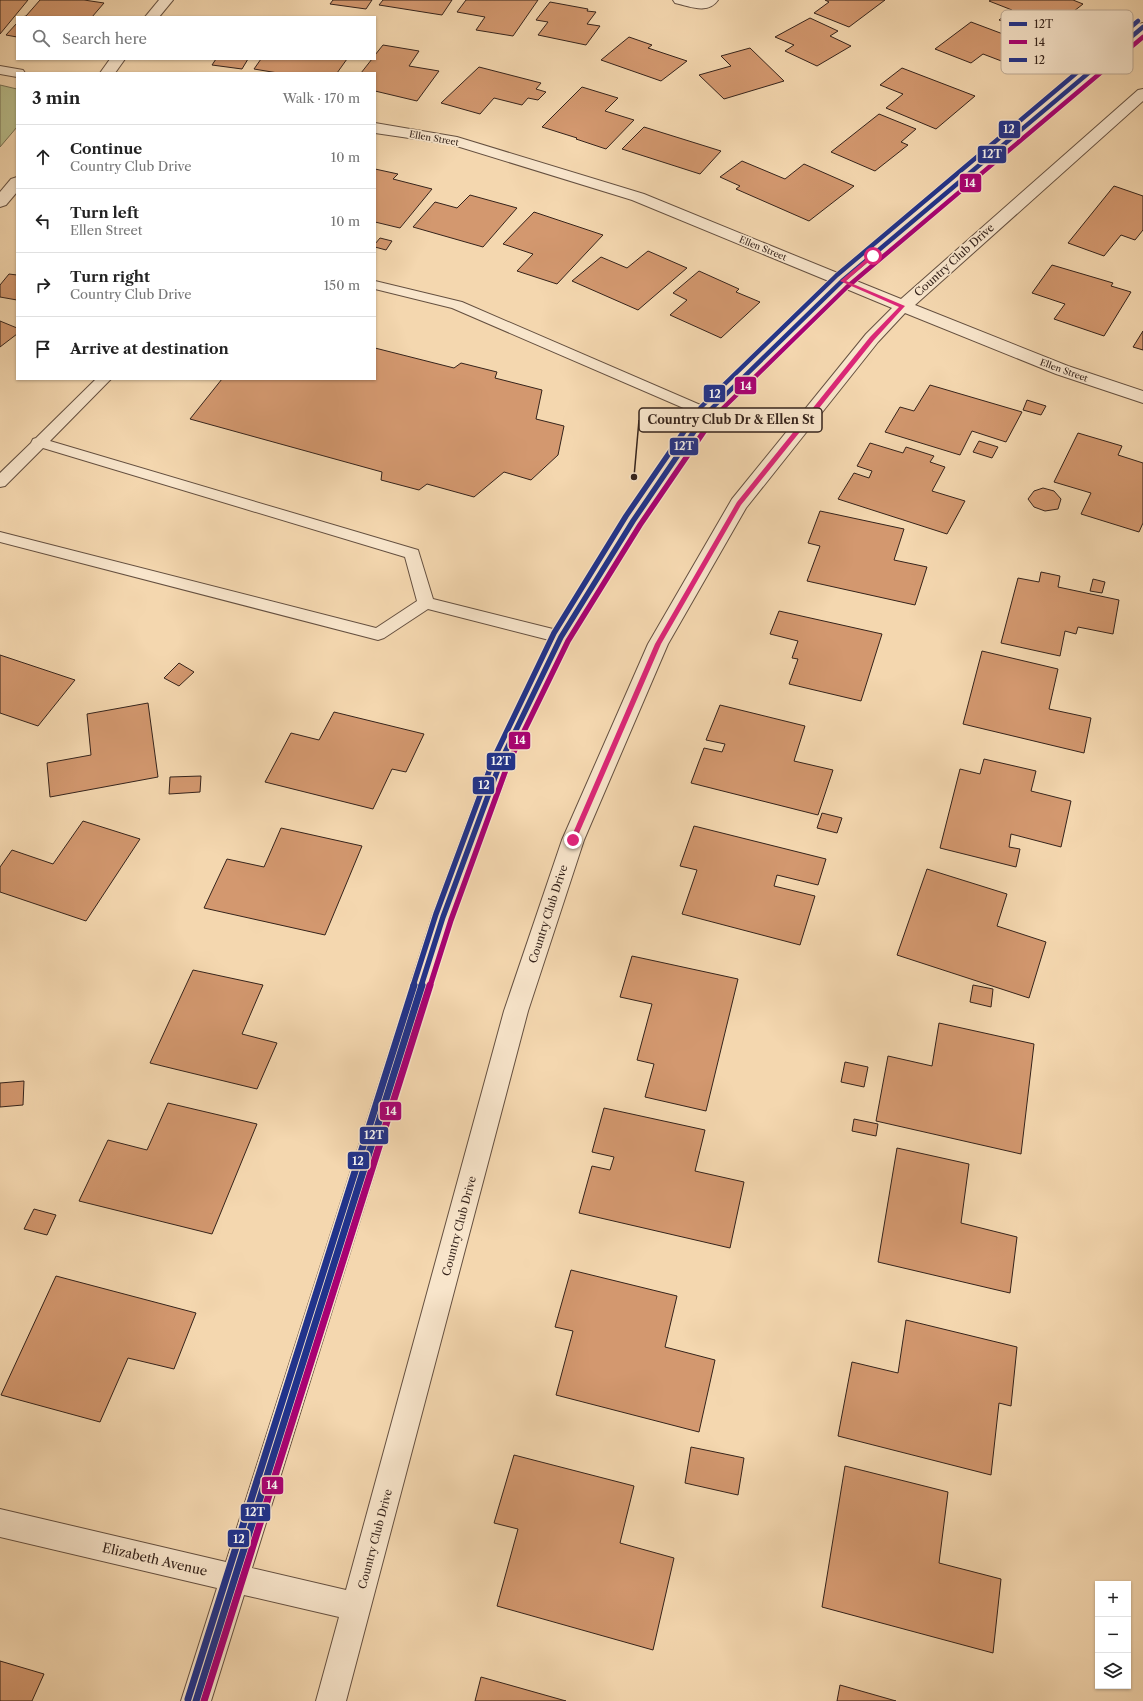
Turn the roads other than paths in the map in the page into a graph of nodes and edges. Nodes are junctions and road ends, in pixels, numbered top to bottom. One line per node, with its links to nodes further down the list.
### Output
1 (166, 0): 4 (street)
2 (680, 0): 3 (street)
3 (711, 0)
4 (153, 16)
5 (1143, 27): 6 (street)
6 (1133, 35)
7 (117, 60): 9 (street)
8 (0, 70): 10 (street)
9 (107, 72)
10 (16, 73)
11 (1087, 74): 16 (street)
12 (1143, 92): 18 (street, Country Club Drive)
13 (376, 128): 16 (street, Ellen Street)
14 (16, 183): 15 (street)
15 (0, 202)
16 (842, 281): 18 (street, Ellen Street); 21 (street)
17 (376, 285): 21 (lane)
18 (902, 306): 20 (street, Ellen Street); 29 (street, Country Club Drive)
19 (103, 380): 22 (lane)
20 (1143, 397)
21 (707, 412): 26 (street)
22 (38, 442): 23 (lane); 25 (lane)
23 (0, 482)
24 (0, 537): 25 (lane)
25 (426, 603): 26 (lane)
26 (561, 637): 28 (street)
27 (0, 1523): 28 (street, Elizabeth Avenue)
28 (235, 1578): 29 (street, Elizabeth Avenue); 30 (street)
29 (357, 1607): 31 (street, Country Club Drive)
30 (196, 1701)
31 (331, 1701)

